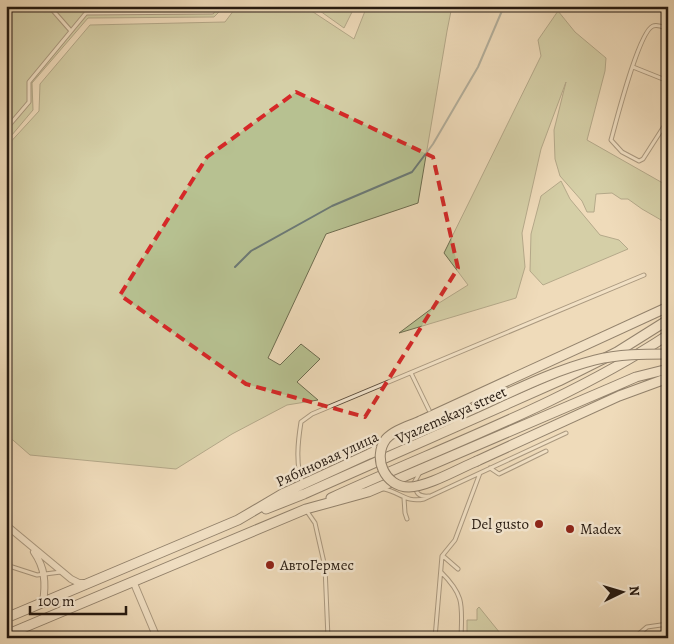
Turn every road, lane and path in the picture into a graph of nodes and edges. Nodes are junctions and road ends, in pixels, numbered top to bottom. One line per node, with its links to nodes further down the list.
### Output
1 (49, 6): 4 (lane)
2 (216, 6): 4 (lane)
3 (668, 29): 5 (lane)
4 (71, 31): 8 (lane)
5 (633, 67): 6 (lane); 7 (lane)
6 (668, 81)
7 (668, 120)
8 (6, 128)
9 (644, 275): 15 (lane)
10 (668, 307): 16 (main road, bridge)
11 (668, 320): 29 (main road, Vyazemskaya street)
12 (668, 335): 27 (main road, Vyazemskaya street)
13 (668, 354): 23 (main road, Рябиновая улица, bridge)
14 (668, 369): 21 (main road)
15 (411, 373): 17 (lane); 23 (lane)
16 (668, 378)
17 (429, 410)
18 (566, 433): 20 (lane)
19 (546, 451): 20 (lane)
20 (489, 468): 22 (lane)
21 (423, 470): 24 (main road); 25 (lane)
22 (480, 472): 25 (lane); 32 (lane)
23 (303, 484): 29 (main road, Рябиновая улица)
24 (368, 492): 26 (lane); 27 (main road)
25 (432, 496): 26 (lane)
26 (404, 498): 28 (lane)
27 (306, 509): 38 (main road); 45 (lane)
28 (407, 519)
29 (238, 520): 39 (main road, Рябиновая улица)
30 (6, 525): 31 (street)
31 (26, 542): 36 (street); 37 (street)
32 (442, 556): 34 (lane); 35 (lane)
33 (6, 565): 37 (lane)
34 (458, 569)
35 (440, 571): 46 (lane); 47 (lane)
36 (62, 572): 37 (lane); 39 (street)
37 (44, 575): 40 (street)
38 (133, 581): 43 (main road); 44 (street)
39 (91, 583): 40 (main road, Рябиновая улица)
40 (43, 602): 41 (main road, Рябиновая улица)
41 (6, 618)
42 (668, 624): 48 (lane)
43 (6, 635)
44 (157, 638)
45 (328, 638)
46 (435, 638)
47 (461, 638)
48 (634, 638)

